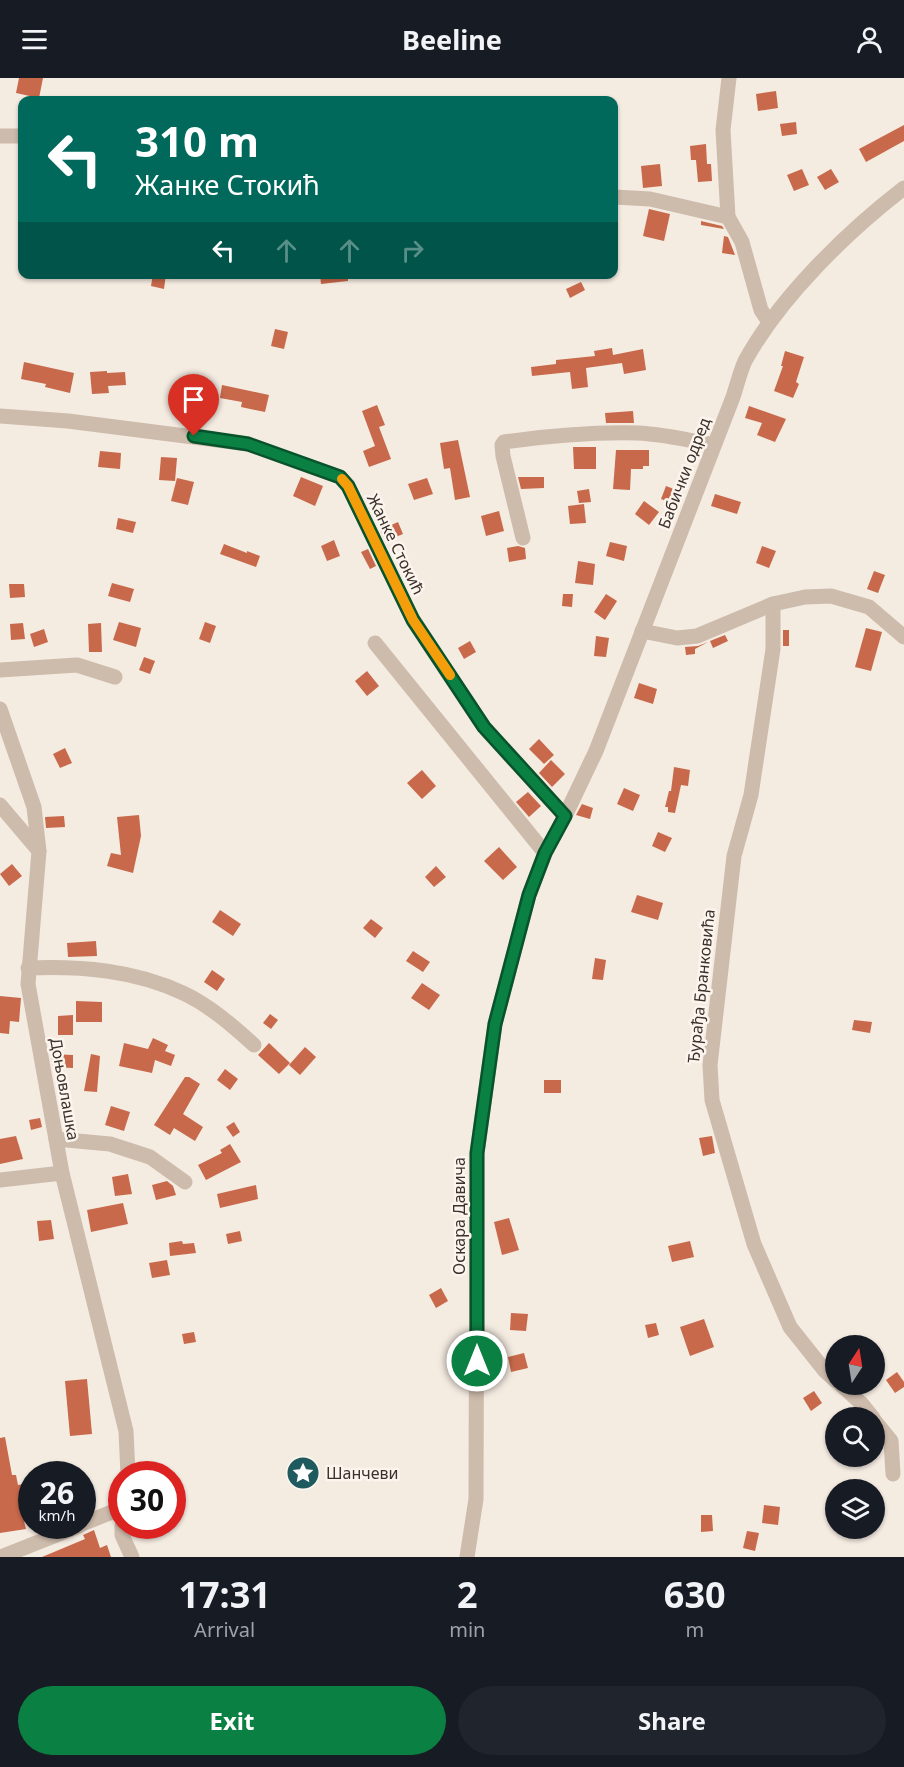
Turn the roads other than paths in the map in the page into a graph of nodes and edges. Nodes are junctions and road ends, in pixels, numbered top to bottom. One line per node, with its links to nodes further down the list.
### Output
1 (729, 78): 6 (street)
2 (0, 136): 3 (street)
3 (18, 136)
4 (904, 188): 7 (street, Бабички одред)
5 (618, 197): 6 (street)
6 (728, 217): 7 (street)
7 (769, 322): 9 (street, Бабички одред)
8 (0, 416): 19 (street, Жанке Стокић)
9 (714, 445): 10 (street); 12 (street, Бабички одред)
10 (523, 538)
11 (773, 604): 12 (street); 13 (street); 28 (street, Ђурађа Бранковића)
12 (642, 631): 19 (street, Бабички одред)
13 (904, 637)
14 (375, 643): 21 (street)
15 (0, 670): 16 (street)
16 (115, 677)
17 (0, 709): 20 (street, Доњовлашка)
18 (0, 805): 20 (street)
19 (565, 816): 21 (street, Оскара Давича)
20 (39, 851): 22 (street, Доњовлашка)
21 (545, 853): 38 (street, Оскара Давича)
22 (28, 968): 23 (street); 24 (street, Доњовлашка)
23 (254, 1045)
24 (56, 1139): 25 (street, Доњовлашка); 27 (street)
25 (62, 1173): 26 (street); 32 (street, Доњовлашка)
26 (0, 1180)
27 (185, 1182)
28 (825, 1371)
29 (852, 1395): 30 (street)
30 (864, 1407)
31 (885, 1433): 33 (street)
32 (127, 1461)
33 (893, 1474)
34 (46, 1539): 36 (street)
35 (124, 1539): 37 (street)
36 (2, 1557)
37 (132, 1557)
38 (467, 1557)

